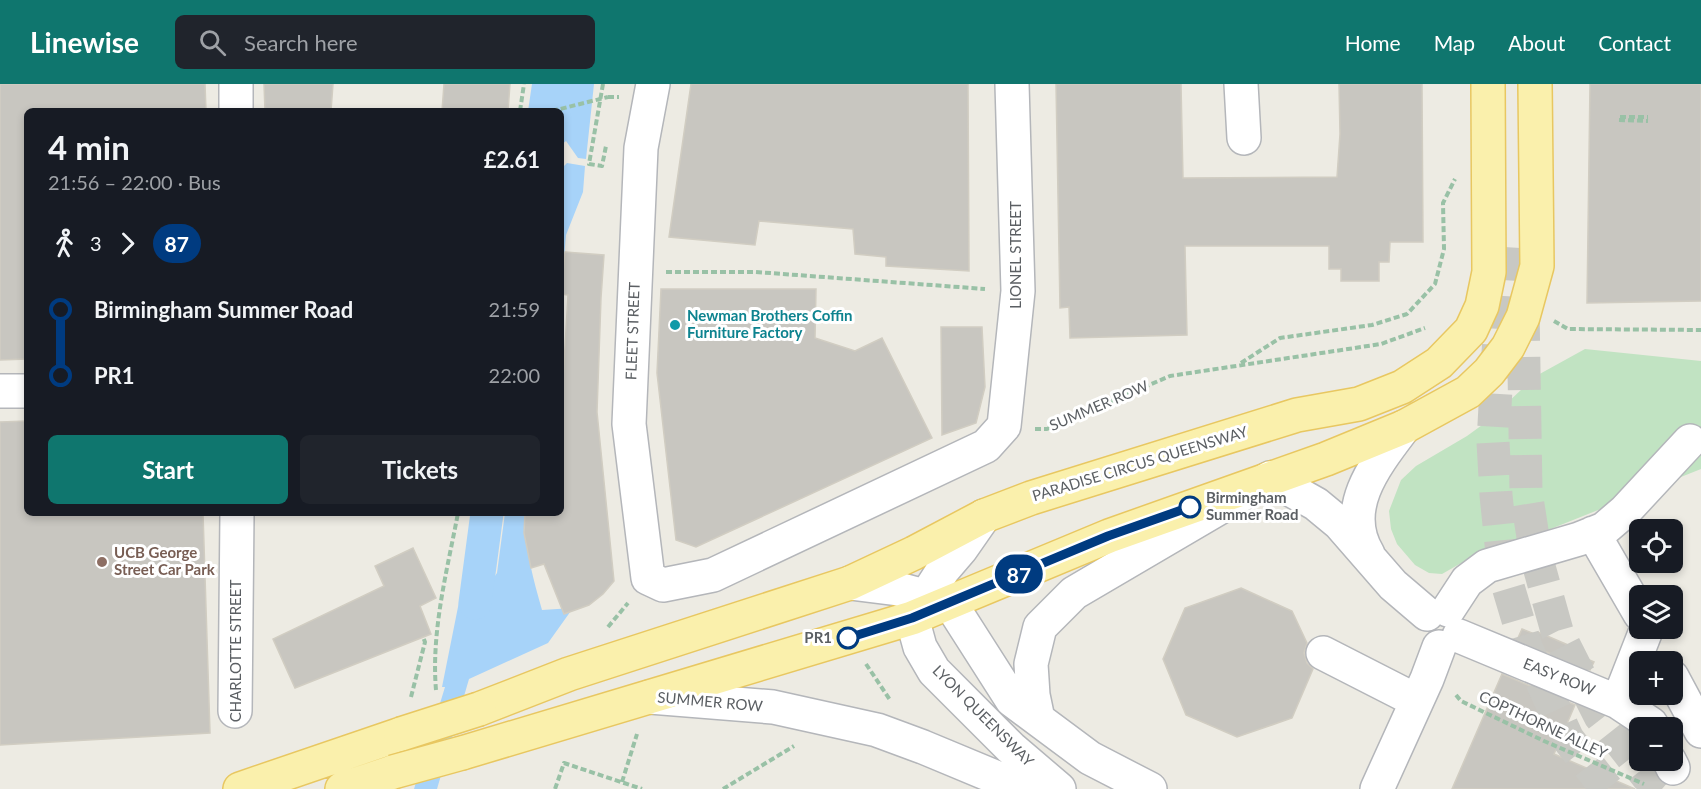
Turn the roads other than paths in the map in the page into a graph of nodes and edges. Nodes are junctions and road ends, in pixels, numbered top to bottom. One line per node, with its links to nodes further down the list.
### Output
1 (236, 84): 7 (street)
2 (653, 84): 11 (street, FLEET STREET)
3 (1012, 84): 11 (street, LIONEL STREET)
4 (1241, 84): 8 (street)
5 (1488, 84): 16 (main road, PARADISE CIRCUS QUEENSWAY)
6 (1535, 84): 12 (main road)
7 (236, 108)
8 (1244, 138)
9 (0, 391): 10 (street)
10 (24, 392)
11 (1004, 426)
12 (1404, 428): 14 (main road); 18 (street)
13 (1690, 441): 17 (street)
14 (1270, 478): 18 (street); 21 (main road); 31 (street)
15 (237, 516): 28 (street, CHARLOTTE STREET)
16 (984, 516): 19 (main road); 21 (street)
17 (1593, 533): 20 (street); 22 (street)
18 (1373, 563): 22 (street, EASY ROW)
19 (850, 583): 21 (street); 33 (main road, bridge)
20 (1629, 595)
21 (929, 606): 29 (main road); 31 (street); 36 (street, LYON QUEENSWAY)
22 (1441, 635): 26 (street); 27 (street, EASY ROW)
23 (1643, 639): 27 (street)
24 (1323, 653): 26 (street)
25 (1683, 697): 32 (street)
26 (1417, 701): 38 (street)
27 (1618, 702): 30 (street, EASY ROW)
28 (235, 711)
29 (643, 712): 34 (main road, SUMMER ROW, bridge); 35 (street, SUMMER ROW)
30 (1640, 717)
31 (1038, 719): 37 (street)
32 (1701, 731)
33 (240, 789)
34 (342, 789)
35 (1024, 789)
36 (1059, 789)
37 (1150, 789)
38 (1377, 789)

